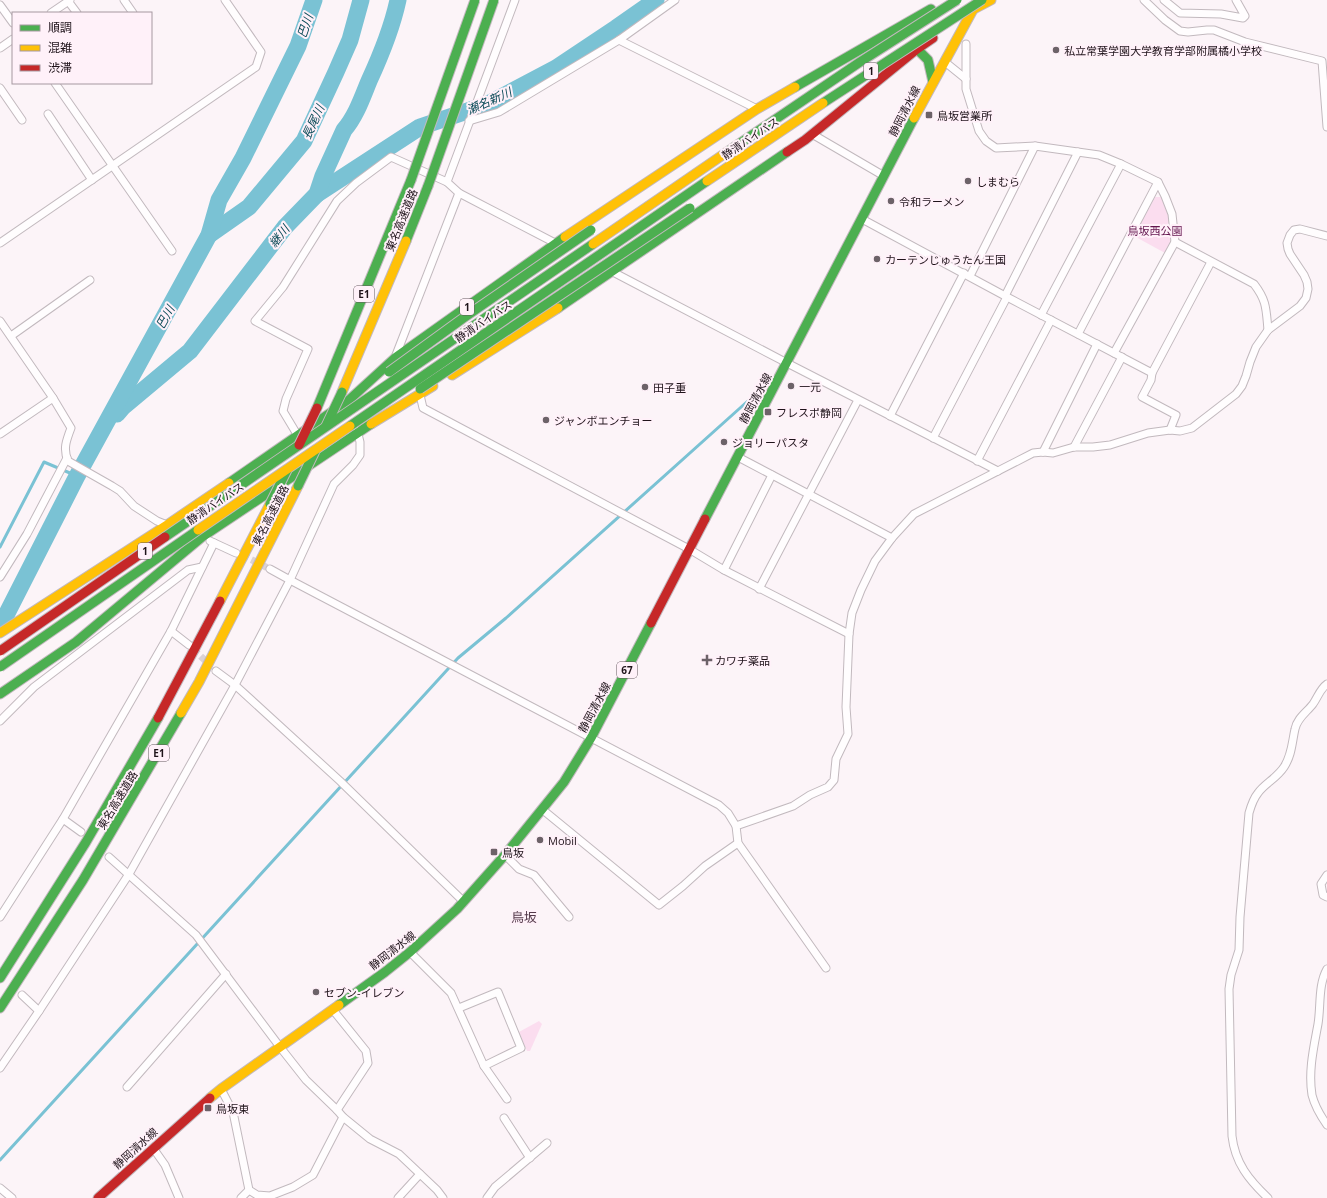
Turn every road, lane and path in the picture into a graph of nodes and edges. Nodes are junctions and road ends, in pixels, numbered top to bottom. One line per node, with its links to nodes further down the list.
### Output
1 (124, 0): 20 (street)
2 (225, 0): 43 (street)
3 (475, 0): 133 (main road, 東名高速道路 / E1, bridge)
4 (494, 0): 135 (main road, 東名高速道路 / E1, bridge)
5 (515, 0): 37 (street)
6 (675, 0): 23 (street)
7 (947, 0): 28 (main road, 1)
8 (957, 0): 83 (main road, 静清バイパス / 1, bridge)
9 (978, 0): 17 (main road, 静岡清水線 / 67)
10 (982, 0): 88 (main road, 静清バイパス / 1, bridge)
11 (991, 0): 17 (main road)
12 (1144, 0): 38 (street)
13 (1164, 0): 14 (street)
14 (1236, 0)
15 (66, 1): 18 (street); 19 (street)
16 (0, 5): 21 (street)
17 (973, 10): 26 (main road); 27 (main road, 静岡清水線 / 67)
18 (52, 12)
19 (76, 12)
20 (132, 12)
21 (12, 22)
22 (12, 40): 25 (street)
23 (619, 40): 34 (street); 37 (street)
24 (966, 44): 29 (street)
25 (0, 48)
26 (917, 50): 30 (main road); 33 (main road)
27 (945, 62): 29 (street); 30 (main road, 静岡清水線 / 67)
28 (819, 74): 34 (main road, 1); 83 (main road, 1, bridge)
29 (966, 79): 40 (street)
30 (933, 82): 44 (main road, 静岡清水線 / 67)
31 (56, 84): 43 (street)
32 (0, 88): 36 (street)
33 (860, 96): 39 (main road); 88 (main road, bridge)
34 (757, 109): 53 (main road, 1)
35 (48, 114): 45 (street)
36 (22, 120)
37 (469, 121): 46 (street)
38 (1327, 127)
39 (812, 134): 44 (street); 56 (main road)
40 (1035, 146): 41 (street); 57 (street)
41 (1078, 152): 42 (street); 59 (street)
42 (1122, 164): 47 (street); 60 (street)
43 (112, 166): 45 (street); 54 (street)
44 (884, 176): 49 (main road, 静岡清水線 / 67)
45 (92, 180): 52 (street)
46 (446, 182): 48 (street); 80 (street)
47 (1158, 182): 51 (street); 64 (street)
48 (459, 193): 53 (street); 69 (street)
49 (862, 218): 57 (street); 70 (main road, 静岡清水線 / 67)
50 (1327, 236): 63 (street)
51 (1175, 242): 55 (street); 67 (street)
52 (0, 243)
53 (557, 244): 56 (street); 69 (main road, 1)
54 (172, 251)
55 (1211, 262): 63 (street); 71 (street)
56 (613, 271): 70 (street); 72 (main road)
57 (967, 275): 59 (street); 76 (street)
58 (90, 280): 65 (street)
59 (1006, 296): 60 (street); 81 (street)
60 (1041, 315): 61 (street)
61 (1051, 320): 64 (street); 87 (street)
62 (0, 321): 65 (street)
63 (1268, 330): 77 (street)
64 (1078, 334): 66 (street)
65 (11, 336): 73 (street)
66 (1097, 344): 67 (street); 84 (street)
67 (1114, 353): 68 (street)
68 (1122, 357): 71 (street); 82 (street)
69 (395, 358): 74 (main road, 1)
70 (787, 363): 75 (street); 85 (main road, 静岡清水線 / 67)
71 (1152, 372): 77 (street)
72 (420, 395): 78 (main road); 96 (street)
73 (53, 398): 79 (street); 86 (street)
74 (348, 400): 78 (street); 80 (main road, 1)
75 (858, 400): 76 (street); 91 (street)
76 (890, 416): 81 (street)
77 (1170, 430): 82 (street)
78 (358, 432): 93 (main road); 102 (street)
79 (0, 434)
80 (298, 436): 92 (main road, 1)
81 (933, 438): 87 (street)
82 (1074, 447): 84 (street)
83 (291, 451): 108 (main road, 静清バイパス / 1, bridge)
84 (1043, 452): 89 (street)
85 (738, 457): 90 (street); 96 (main road, 静岡清水線 / 67)
86 (68, 460): 92 (street); 101 (street)
87 (977, 461): 89 (street)
88 (295, 464): 109 (main road, 静清バイパス / 1, bridge)
89 (998, 471): 94 (street)
90 (772, 475): 91 (street); 100 (street)
91 (809, 494): 94 (street); 103 (street)
92 (167, 524): 93 (street); 105 (main road, 1)
93 (202, 537): 95 (street); 113 (main road)
94 (892, 538): 106 (street)
95 (214, 543): 97 (street); 98 (street)
96 (689, 549): 100 (street); 115 (main road, 静岡清水線 / 67)
97 (236, 553)
98 (202, 567): 104 (street); 114 (street)
99 (270, 569): 102 (street)
100 (724, 570): 103 (street)
101 (0, 577)
102 (290, 580): 112 (street); 115 (street)
103 (759, 588): 106 (street)
104 (171, 631): 107 (street); 117 (street)
105 (0, 633)
106 (849, 634): 118 (street)
107 (189, 645)
108 (0, 651)
109 (0, 667)
110 (216, 671): 112 (street)
111 (1327, 684): 162 (street)
112 (235, 685): 123 (street); 126 (street)
113 (0, 694)
114 (0, 721)
115 (591, 738): 116 (main road, 静岡清水線 / 67); 118 (street)
116 (543, 810): 120 (street); 121 (main road, 静岡清水線 / 67)
117 (63, 819): 119 (street); 127 (street)
118 (736, 826): 120 (street)
119 (81, 832)
120 (738, 843): 130 (street)
121 (505, 855): 126 (main road, 静岡清水線 / 67); 128 (street)
122 (109, 857): 123 (street)
123 (129, 874): 132 (street); 138 (street)
124 (1327, 875): 125 (street)
125 (1327, 897)
126 (464, 902): 129 (main road, 静岡清水線 / 67)
127 (0, 917)
128 (569, 918)
129 (410, 952): 136 (street); 137 (main road, 静岡清水線 / 67)
130 (826, 968)
131 (1327, 969): 148 (street)
132 (226, 974): 139 (street); 142 (street)
133 (0, 978)
134 (22, 995): 138 (street)
135 (0, 1008)
136 (459, 1008): 140 (street); 140 (street)
137 (333, 1010): 139 (main road, 静岡清水線 / 67); 145 (street)
138 (39, 1011): 141 (street)
139 (280, 1047): 143 (main road, 静岡清水線 / 67); 145 (street)
140 (484, 1066): 144 (street)
141 (0, 1068)
142 (127, 1087)
143 (221, 1090): 150 (main road, 静岡清水線 / 67); 154 (street)
144 (507, 1099)
145 (337, 1110): 146 (street)
146 (343, 1117): 152 (street); 154 (street)
147 (504, 1118): 151 (street)
148 (1327, 1125)
149 (548, 1143): 151 (street)
150 (153, 1148): 156 (main road, 静岡清水線 / 67); 157 (street)
151 (530, 1158): 161 (street)
152 (420, 1174): 159 (street); 160 (street)
153 (0, 1188): 155 (street)
154 (249, 1190): 158 (street)
155 (12, 1198)
156 (98, 1198)
157 (179, 1198)
158 (241, 1198)
159 (398, 1198)
160 (443, 1198)
161 (487, 1198)
162 (1268, 1198)

